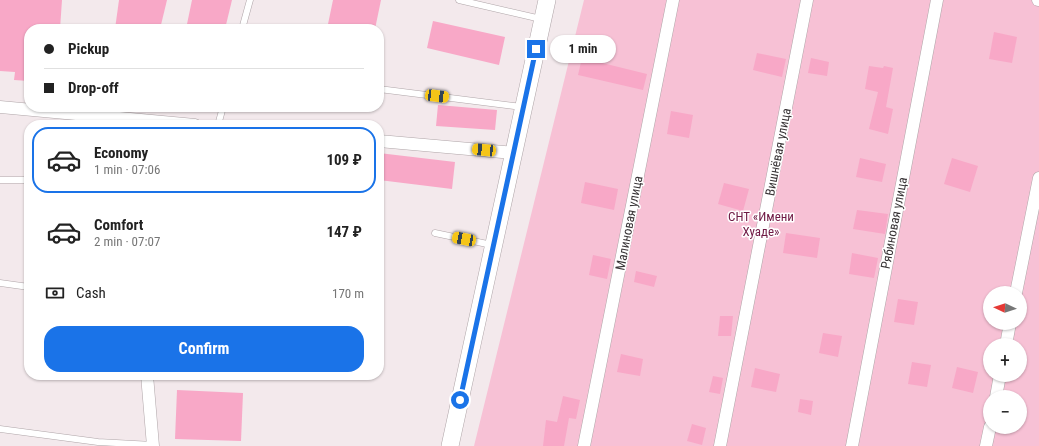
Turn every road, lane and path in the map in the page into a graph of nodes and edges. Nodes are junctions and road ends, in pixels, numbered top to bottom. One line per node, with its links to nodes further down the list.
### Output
1 (250, 0): 8 (lane)
2 (459, 0): 7 (lane)
3 (547, 0): 7 (street)
4 (673, 0): 30 (street, Малиновая улица)
5 (807, 0): 31 (street, Вишнёвая улица)
6 (937, 0): 32 (street, Рябиновая улица)
7 (543, 20): 11 (street)
8 (243, 24)
9 (384, 90): 11 (lane)
10 (0, 107): 12 (street)
11 (524, 108): 16 (street)
12 (24, 110)
13 (42, 112): 14 (street)
14 (109, 120)
15 (384, 141): 16 (street)
16 (514, 153): 21 (street)
17 (1039, 178): 24 (street)
18 (0, 180): 19 (lane)
19 (24, 180)
20 (435, 233): 21 (lane)
21 (494, 245): 29 (street)
22 (0, 283): 23 (lane)
23 (24, 286)
24 (1017, 286)
25 (147, 380): 28 (street)
26 (0, 428): 28 (lane)
27 (989, 434): 33 (street)
28 (153, 446)
29 (450, 446)
30 (584, 446)
31 (720, 446)
32 (852, 446)
33 (986, 446)

